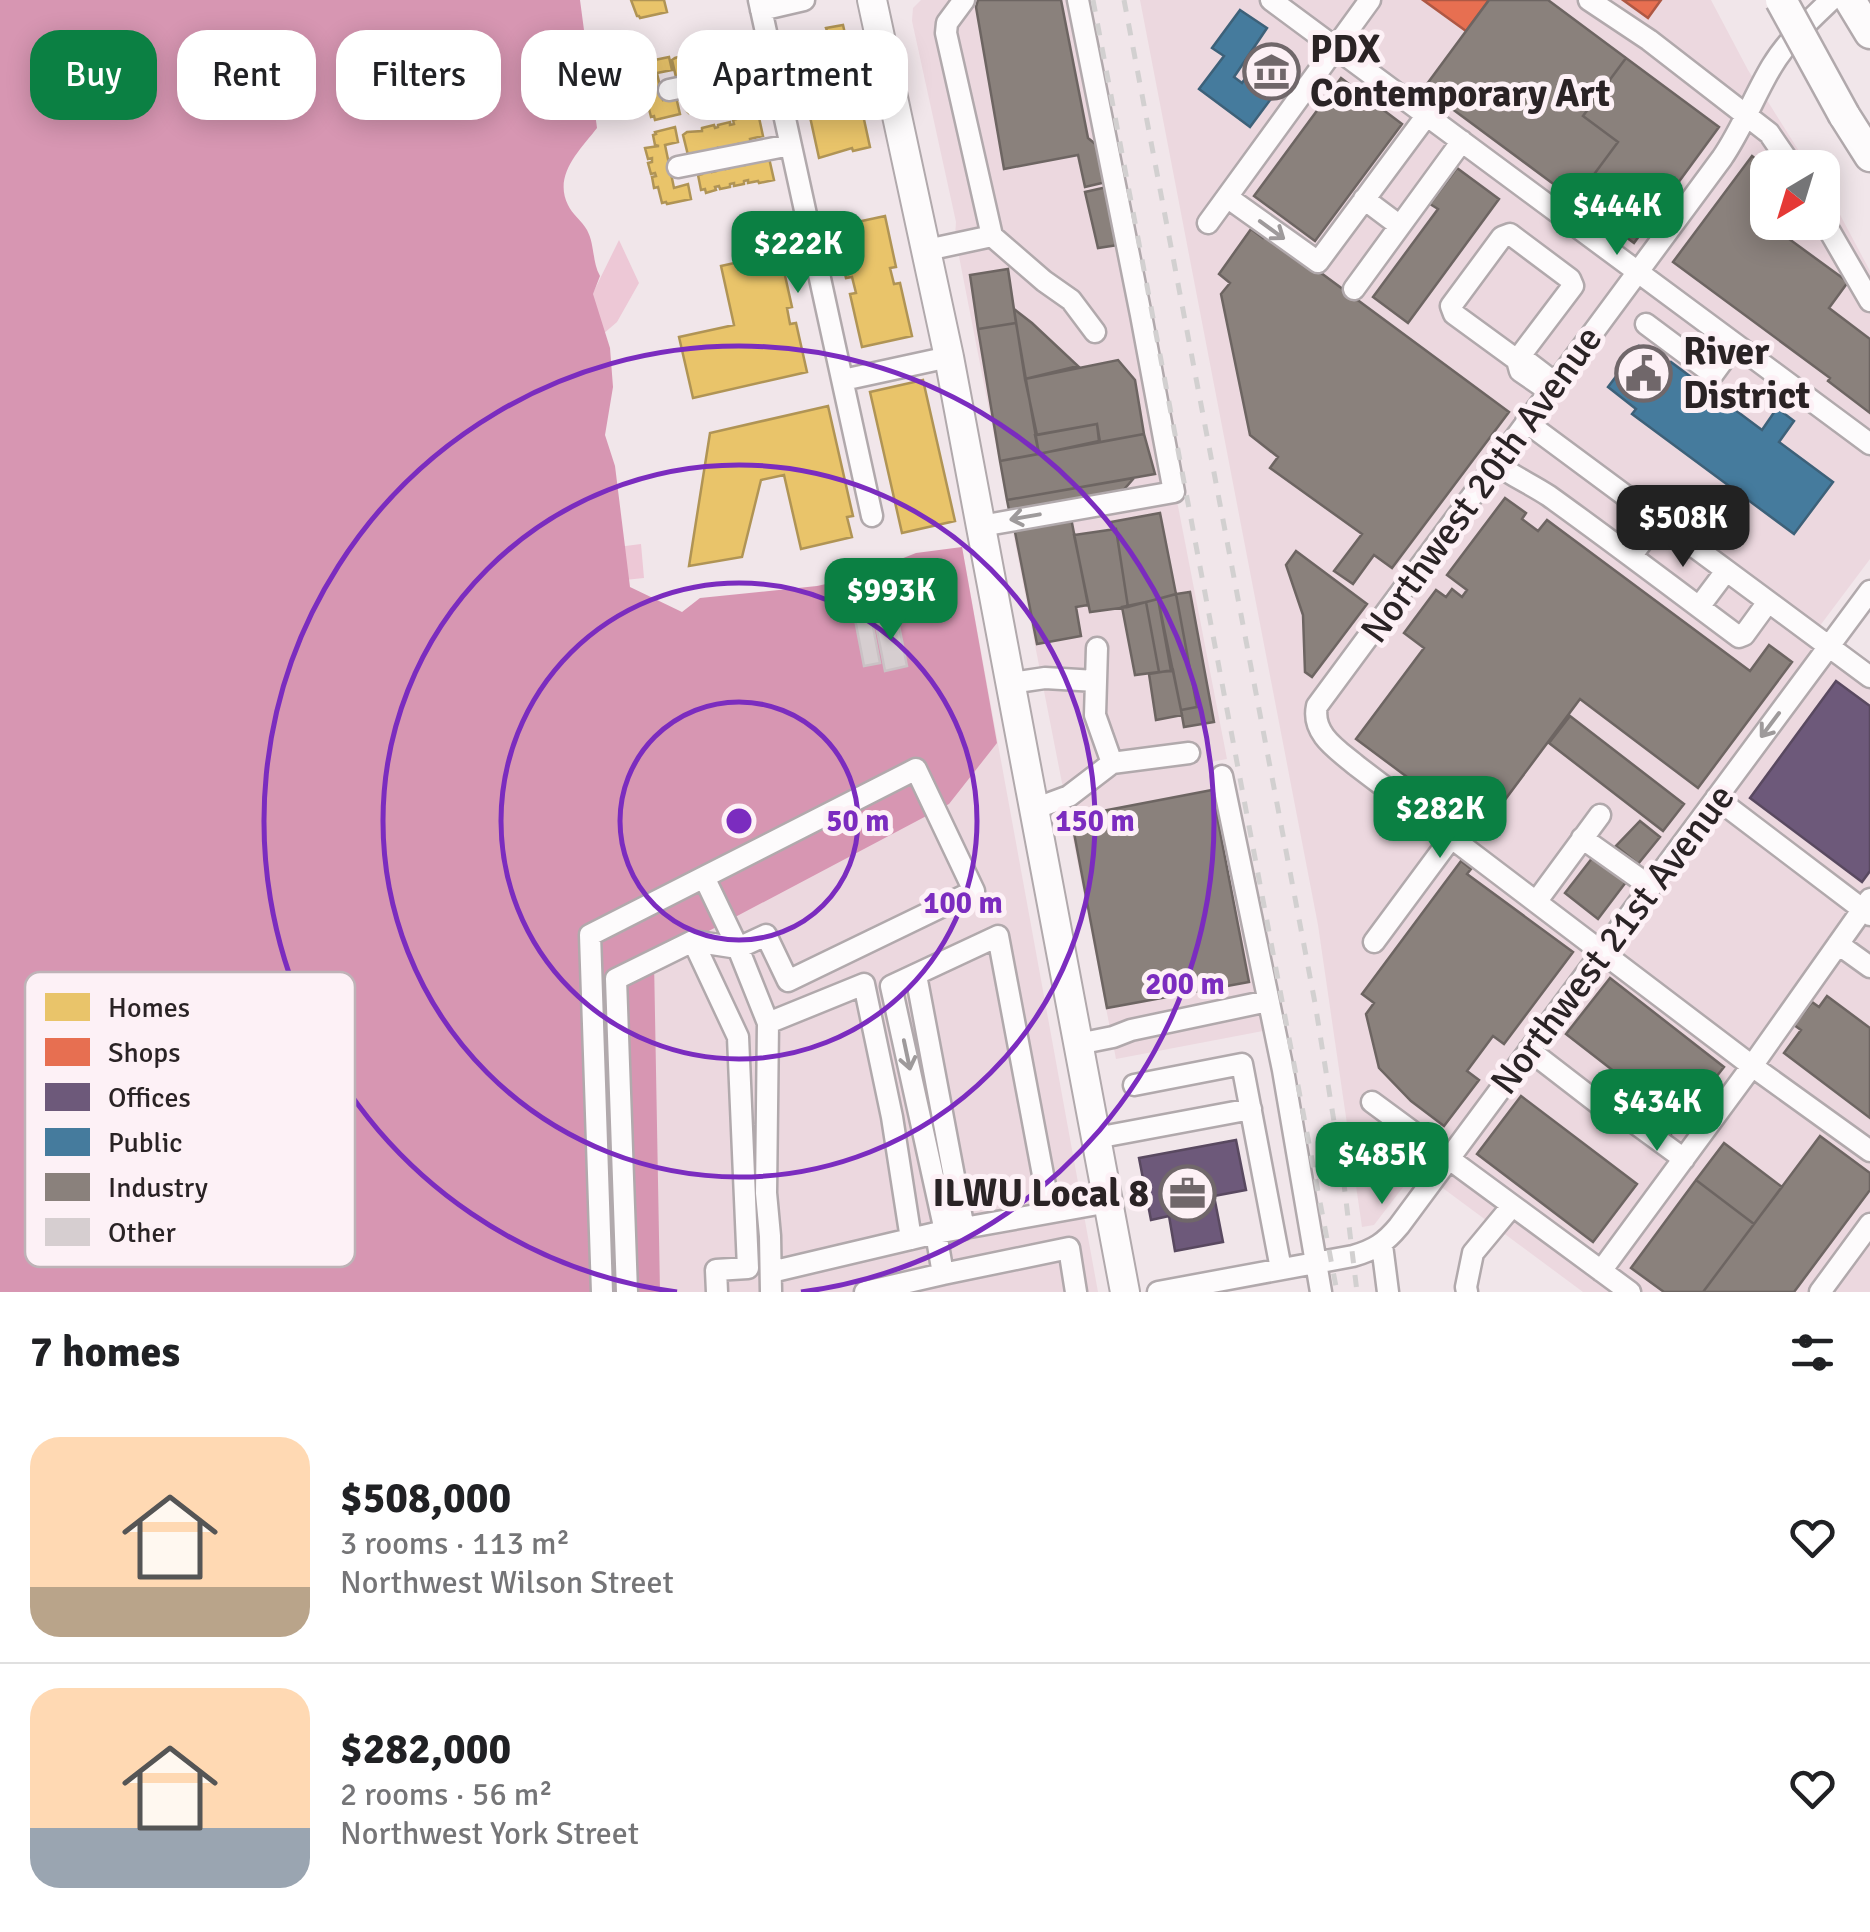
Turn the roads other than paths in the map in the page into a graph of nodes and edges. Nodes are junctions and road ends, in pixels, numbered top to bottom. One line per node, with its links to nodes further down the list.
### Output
1 (804, 0): 11 (street)
2 (872, 0): 31 (main road)
3 (964, 0): 29 (street)
4 (1078, 0): 47 (street, one-way to 47)
5 (1271, 0): 14 (street)
6 (1370, 0): 14 (street)
7 (1589, 0): 18 (street)
8 (1780, 0): 23 (highway, bridge)
9 (1831, 0): 18 (street, Northwest 20th Avenue)
10 (1850, 0): 13 (highway)
11 (760, 5): 12 (street)
12 (766, 30)
13 (1870, 33)
14 (1335, 47): 17 (street); 25 (street)
15 (677, 88): 16 (street)
16 (669, 90)
17 (1427, 115): 20 (street); 26 (street)
18 (1746, 117): 22 (street); 32 (street, Northwest 20th Avenue)
19 (785, 120): 21 (street)
20 (1462, 141): 28 (street); 32 (street)
21 (790, 145): 24 (street); 40 (street)
22 (1781, 150)
23 (1870, 156)
24 (678, 167)
25 (1227, 197): 26 (street, one-way to 26); 27 (street)
26 (1364, 200): 28 (street)
27 (1208, 222)
28 (1400, 226): 33 (street)
29 (992, 236): 31 (street); 36 (street)
30 (1835, 240): 34 (street)
31 (927, 250): 38 (main road)
32 (1638, 271): 35 (street); 41 (street, Northwest 20th Avenue)
33 (1354, 288)
34 (1870, 301)
35 (1684, 306): 37 (street); 37 (street)
36 (1095, 332)
37 (1735, 344): 43 (street)
38 (948, 358): 40 (street); 47 (main road)
39 (1517, 360): 39 (street); 41 (street)
40 (843, 380): 45 (street)
41 (1552, 387): 42 (street, Northwest 20th Avenue)
42 (1526, 422): 44 (street, Northwest 20th Avenue); 46 (street)
43 (1870, 444)
44 (1495, 463): 48 (street); 64 (street, Northwest 20th Avenue)
45 (872, 516)
46 (1658, 520): 48 (street); 49 (street)
47 (981, 526): 57 (main road)
48 (1632, 555): 52 (street)
49 (1726, 570): 51 (street); 52 (street)
50 (1870, 591): 53 (street, Northwest 21st Avenue)
51 (1768, 602): 52 (street); 53 (street)
52 (1699, 607)
53 (1829, 647): 55 (street); 61 (street, Northwest 21st Avenue, one-way to 61)
54 (1097, 648): 56 (street)
55 (1870, 677)
56 (1096, 681): 57 (street); 59 (street)
57 (1011, 684): 62 (main road)
58 (1189, 754): 59 (street)
59 (1112, 763): 62 (street)
60 (1222, 776): 76 (street)
61 (1716, 798): 67 (street, Northwest 21st Avenue); 69 (street)
62 (1034, 809): 78 (main road)
63 (1600, 815): 65 (street)
64 (1451, 838): 68 (street); 71 (street)
65 (1582, 838): 67 (street); 68 (street)
66 (704, 877): 73 (street); 73 (street); 103 (street)
67 (1651, 886): 74 (street, Northwest 21st Avenue)
68 (1536, 902): 74 (street)
69 (1868, 908): 72 (street)
70 (693, 941): 73 (street); 104 (street); 105 (street)
71 (1374, 942)
72 (1838, 944): 75 (street); 80 (street)
73 (738, 948): 77 (street)
74 (1602, 952): 79 (street, Northwest 21st Avenue); 80 (street)
75 (1870, 968)
76 (1268, 1001): 78 (street); 97 (street)
77 (768, 1023): 95 (street); 101 (street)
78 (1078, 1044): 86 (main road)
79 (1530, 1050): 83 (street); 88 (street, Northwest 21st Avenue)
80 (1752, 1066): 87 (street); 89 (street)
81 (1134, 1085): 84 (street)
82 (1372, 1102): 88 (street)
83 (1599, 1104)
84 (1251, 1108): 86 (street); 98 (street)
85 (1628, 1118): 89 (street)
86 (1096, 1138): 90 (main road)
87 (1870, 1151)
88 (1449, 1159): 91 (street); 96 (street, Northwest 21st Avenue)
89 (1684, 1159): 99 (street)
90 (1108, 1202): 92 (street); 108 (main road)
91 (1512, 1206): 99 (street); 112 (street)
92 (1050, 1212): 94 (street); 94 (street)
93 (1870, 1224): 114 (street)
94 (948, 1231): 95 (street); 100 (street)
95 (911, 1238): 101 (street)
96 (1382, 1245): 97 (street); 111 (street)
97 (1316, 1262): 98 (street); 110 (street)
98 (1281, 1269): 102 (street)
99 (1601, 1271): 113 (street)
100 (943, 1274): 106 (street); 107 (street)
101 (771, 1282)
102 (1235, 1285): 109 (street)
103 (602, 1292)
104 (627, 1292)
105 (717, 1292)
106 (865, 1292)
107 (1076, 1292)
108 (1125, 1292)
109 (1158, 1292)
110 (1321, 1292)
111 (1388, 1292)
112 (1467, 1292)
113 (1630, 1292)
114 (1820, 1292)

